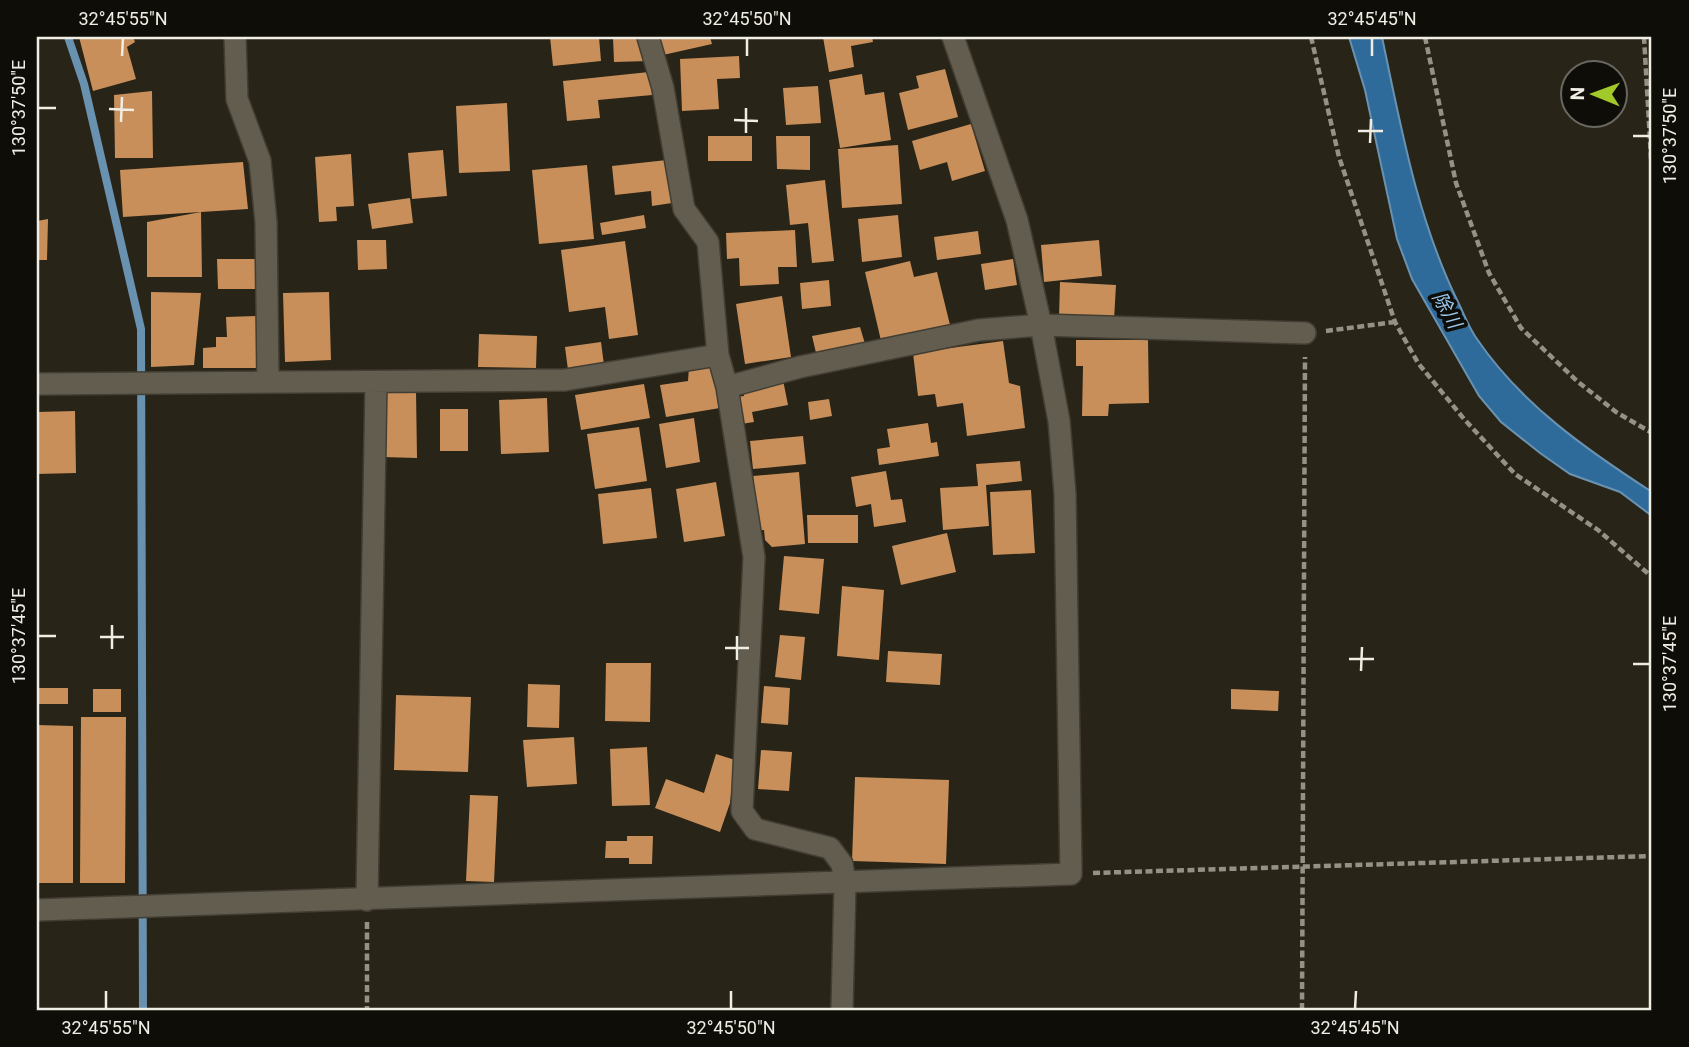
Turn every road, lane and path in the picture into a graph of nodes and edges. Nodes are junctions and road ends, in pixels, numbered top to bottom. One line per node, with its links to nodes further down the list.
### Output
1 (235, 37): 12 (street)
2 (648, 37): 11 (street)
3 (953, 37): 9 (street)
4 (1311, 37): 8 (path)
5 (1425, 37): 16 (path)
6 (1644, 37): 7 (path)
7 (1652, 172)
8 (1395, 322): 10 (path); 17 (path)
9 (1041, 325): 10 (street); 15 (street); 20 (street)
10 (1306, 333): 19 (path)
11 (719, 355): 13 (street); 15 (street)
12 (268, 381): 13 (street); 14 (street)
13 (376, 382): 22 (street)
14 (37, 384)
15 (727, 387): 21 (street)
16 (1652, 433)
17 (1652, 577)
18 (1652, 856): 19 (path)
19 (1301, 865): 20 (path); 26 (path)
20 (1071, 874): 21 (street)
21 (845, 883): 22 (street); 25 (street)
22 (367, 900): 23 (street); 24 (path)
23 (37, 910)
24 (367, 1010)
25 (842, 1010)
26 (1302, 1010)

